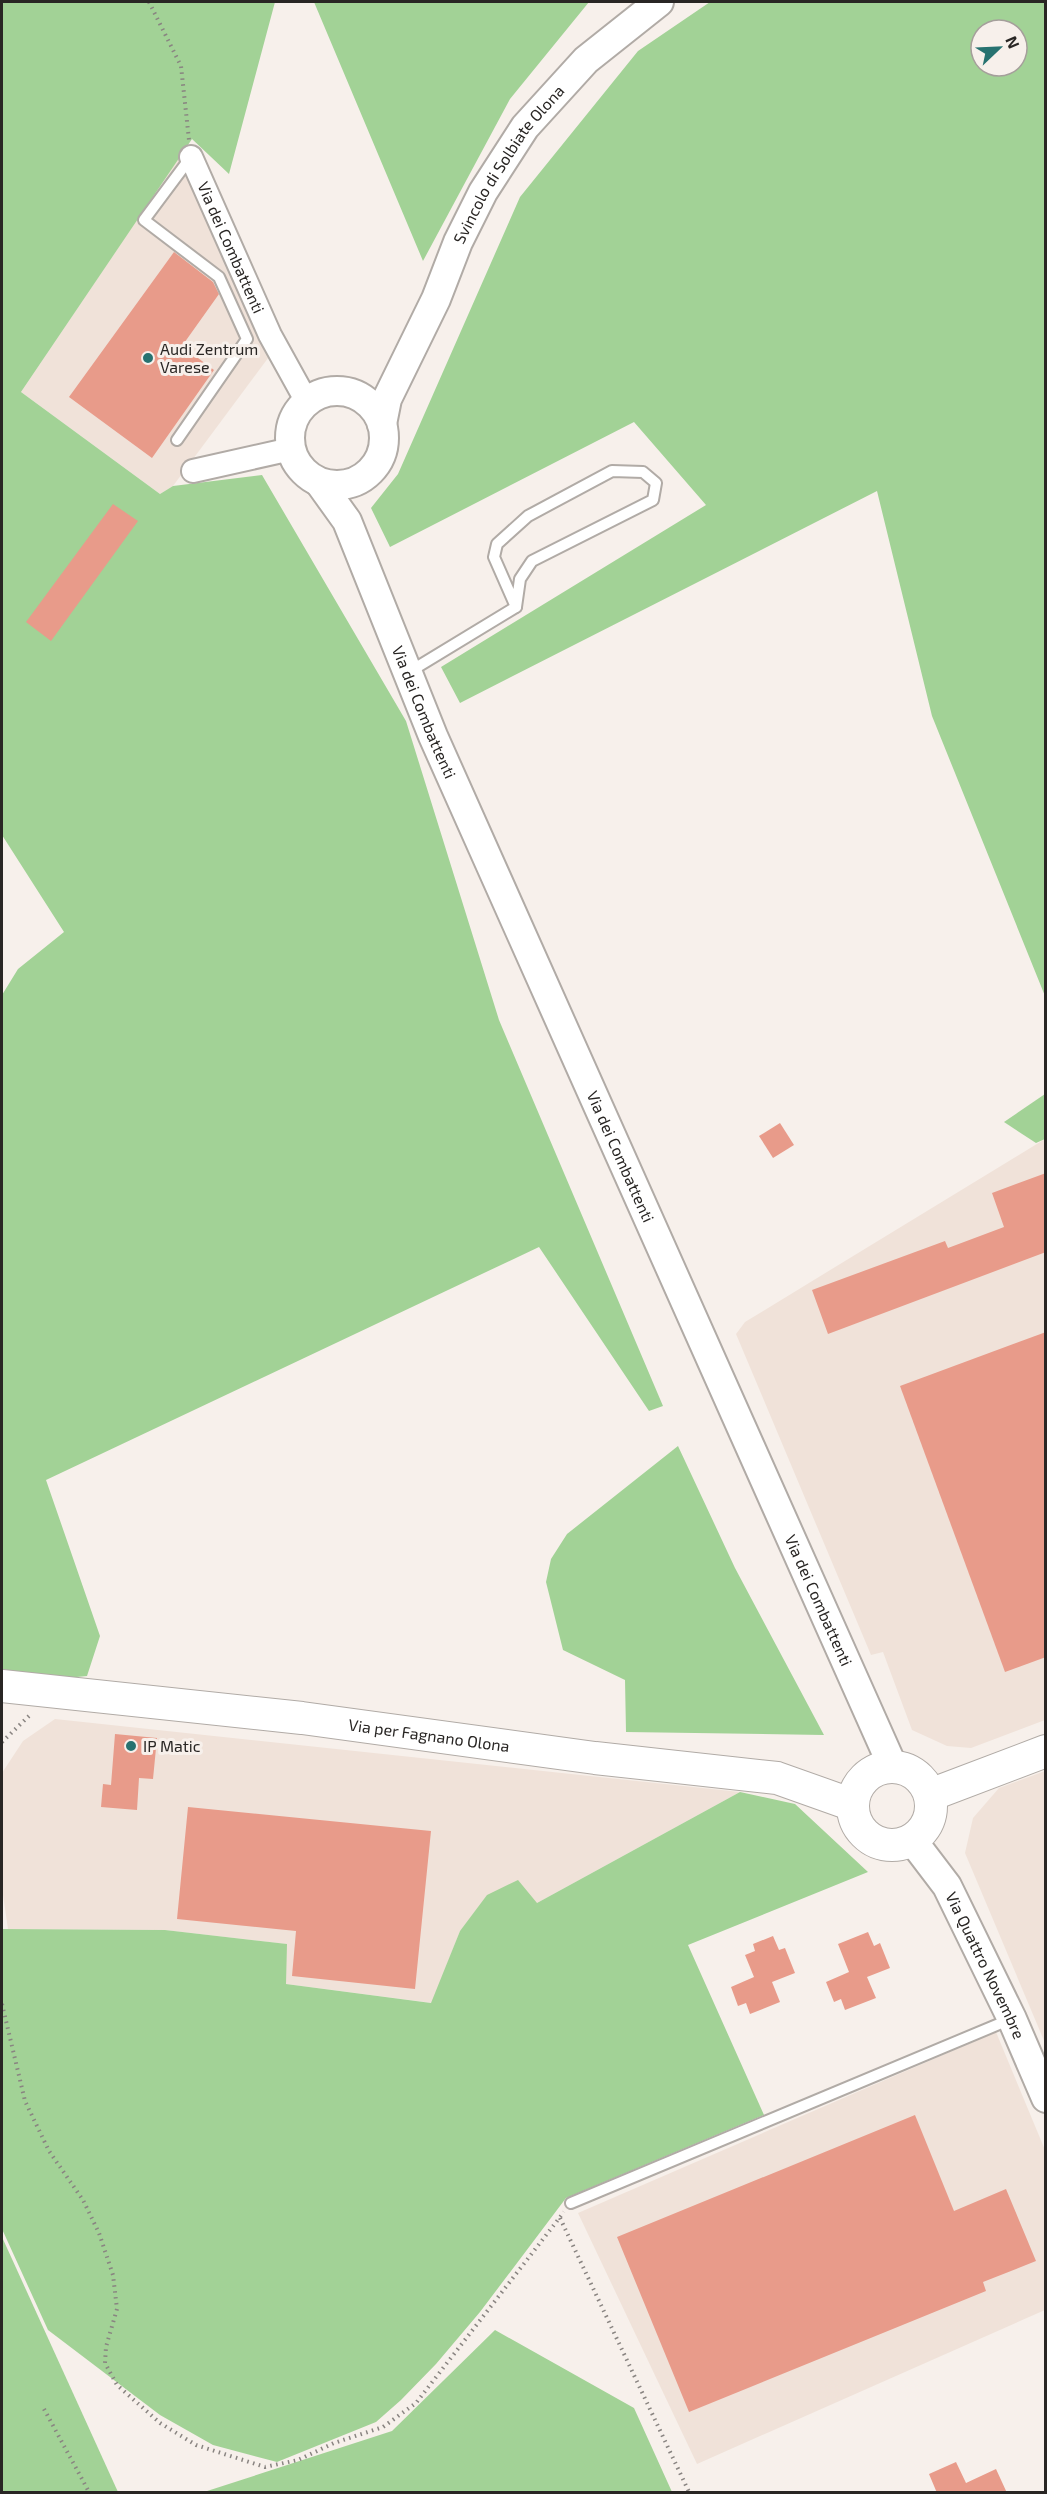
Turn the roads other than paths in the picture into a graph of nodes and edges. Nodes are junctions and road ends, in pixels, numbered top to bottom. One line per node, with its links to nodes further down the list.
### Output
1 (659, 2): 5 (street, Svincolo di Solbiate Olona)
2 (191, 157): 3 (street, Via dei Combattenti); 4 (lane)
3 (270, 335): 4 (lane); 7 (street, Via dei Combattenti)
4 (247, 339): 9 (lane)
5 (405, 361): 6 (street, Svincolo di Solbiate Olona); 8 (street, Svincolo di Solbiate Olona)
6 (348, 392): 7 (street); 8 (street)
7 (307, 402): 10 (street)
8 (382, 424): 12 (street, Via dei Combattenti)
9 (177, 440)
10 (291, 449): 11 (street); 13 (street, Via dei Combattenti)
11 (193, 471)
12 (363, 478): 13 (street); 14 (street, Via dei Combattenti)
13 (319, 482): 14 (street, Via dei Combattenti)
14 (355, 542): 16 (street, Via dei Combattenti)
15 (516, 607): 15 (lane); 16 (lane)
16 (406, 673): 19 (street, Via dei Combattenti)
17 (2, 1686): 21 (main road, Via per Fagnano Olona)
18 (1046, 1751): 20 (main road)
19 (893, 1767): 20 (main road); 21 (main road)
20 (930, 1795): 22 (main road)
21 (853, 1805): 22 (main road)
22 (912, 1840): 23 (street, Via Quattro Novembre)
23 (1012, 2019): 24 (street, Via Quattro Novembre); 25 (lane)
24 (1046, 2098)
25 (571, 2203)

